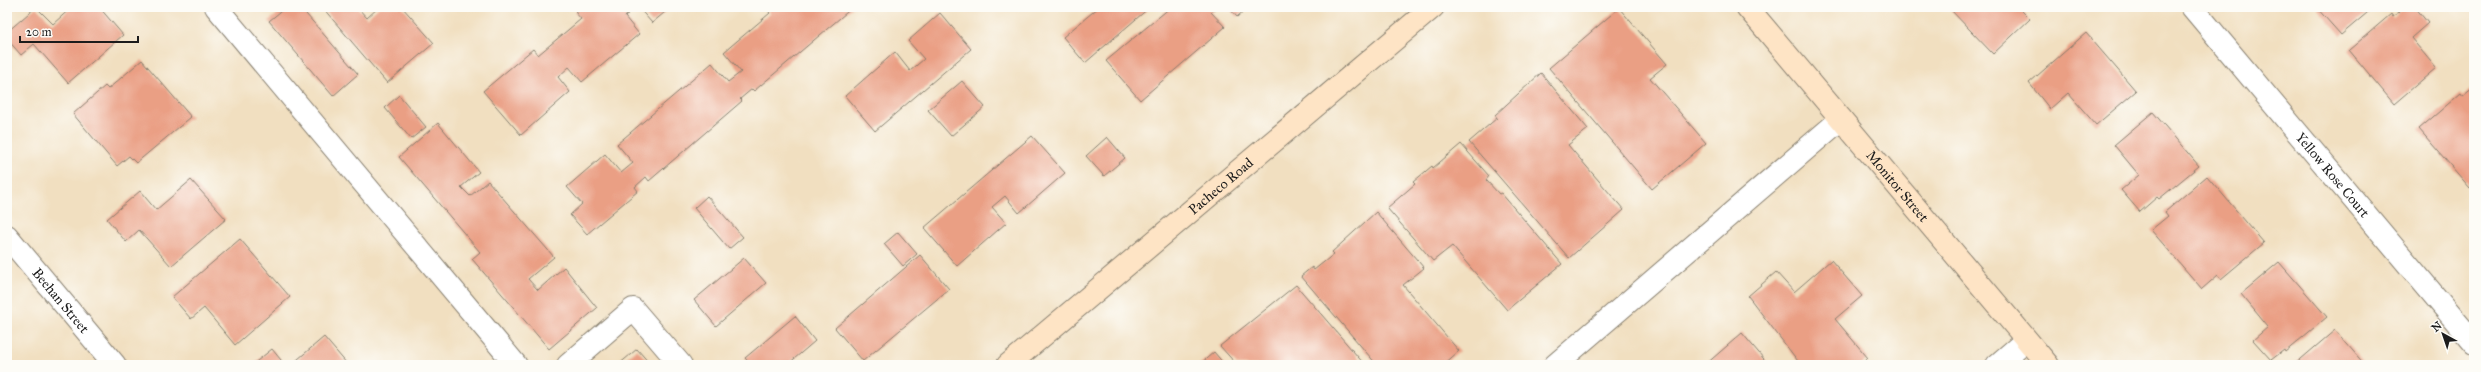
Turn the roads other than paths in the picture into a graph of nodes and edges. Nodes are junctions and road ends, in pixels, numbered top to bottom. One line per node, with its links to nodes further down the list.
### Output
1 (216, 7): 10 (street)
2 (1433, 7): 13 (street, Pacheco Road)
3 (1747, 7): 5 (street, Monitor Street)
4 (2192, 7): 8 (street, Yellow Rose Court)
5 (1842, 119): 7 (street, Monitor Street); 14 (street)
6 (7, 236): 9 (street, Beehan Street)
7 (2026, 340): 15 (street); 16 (street, Monitor Street)
8 (2474, 343)
9 (115, 365)
10 (516, 365)
11 (568, 365): 12 (street)
12 (681, 365)
13 (1008, 365)
14 (1555, 365)
15 (1997, 365)
16 (2048, 365)

